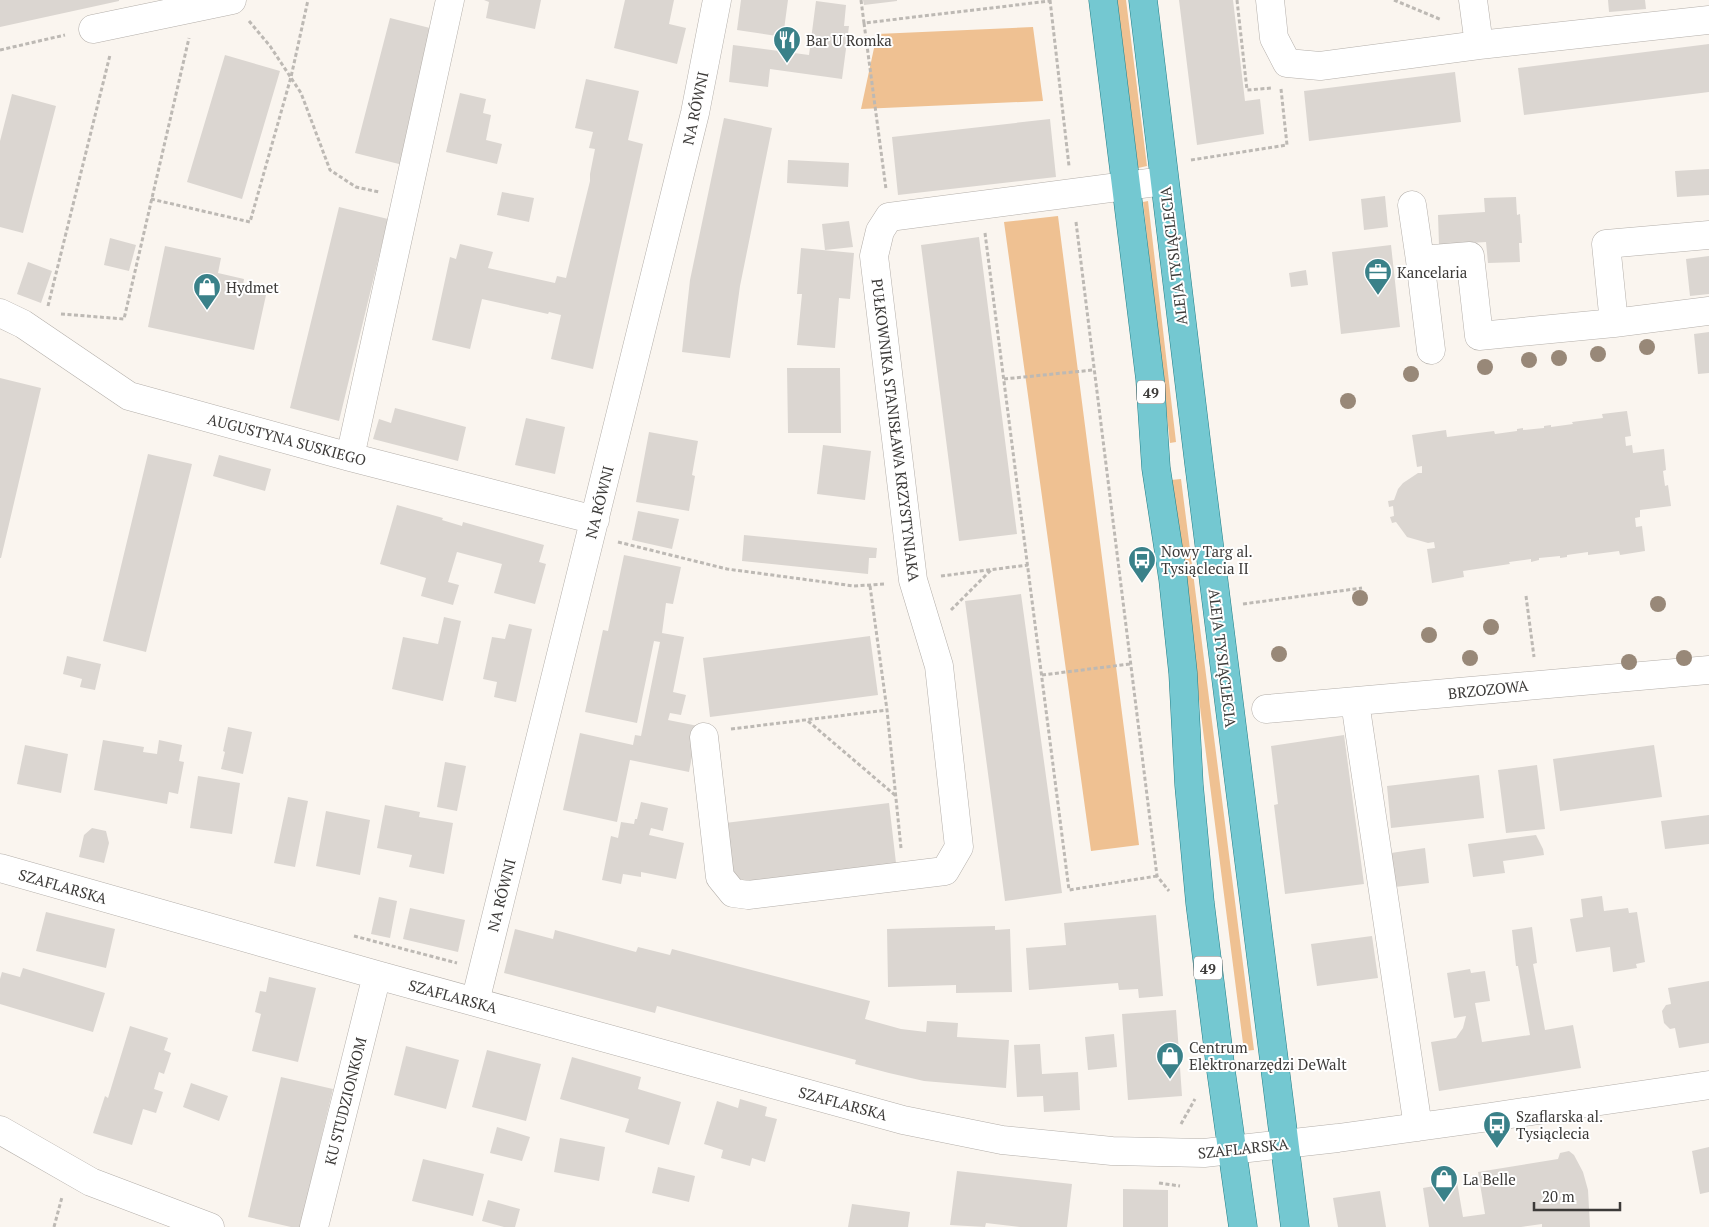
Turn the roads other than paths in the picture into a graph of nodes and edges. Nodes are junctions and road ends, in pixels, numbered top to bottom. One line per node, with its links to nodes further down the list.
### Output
1 (231, 0): 9 (street)
2 (450, 0): 20 (street)
3 (717, 0): 21 (street, NA RÓWNI)
4 (1103, 0): 12 (main road, 49)
5 (1142, 0): 11 (main road, ALEJA TYSIĄCLECIA)
6 (1270, 0): 10 (street)
7 (1473, 0): 10 (street)
8 (1709, 20): 10 (street)
9 (106, 26)
10 (1478, 44)
11 (1164, 181): 12 (street); 32 (main road, ALEJA TYSIĄCLECIA)
12 (1126, 185): 25 (street, PUŁKOWNIKA STANISŁAWA KRZYSTYNIAKA); 33 (main road, 49)
13 (1412, 205): 15 (street)
14 (1709, 235): 18 (street)
15 (1420, 260): 18 (street); 19 (street)
16 (1709, 312): 18 (street)
17 (0, 313): 20 (street, AUGUSTYNA SUSKIEGO)
18 (1614, 323)
19 (1431, 350)
20 (350, 457): 21 (street, AUGUSTYNA SUSKIEGO)
21 (595, 520): 28 (street, NA RÓWNI)
22 (1709, 670): 23 (street, BRZOZOWA)
23 (1355, 702): 24 (street, BRZOZOWA); 30 (street)
24 (1266, 709)
25 (704, 737)
26 (0, 868): 27 (street, SZAFLARSKA)
27 (377, 975): 28 (street, SZAFLARSKA); 35 (street, KU STUDZIONKOM)
28 (475, 1002): 33 (street, SZAFLARSKA)
29 (1709, 1085): 30 (street, SZAFLARSKA)
30 (1418, 1127): 32 (street, SZAFLARSKA)
31 (0, 1130): 34 (street)
32 (1284, 1144): 33 (street, SZAFLARSKA); 37 (main road, ALEJA TYSIĄCLECIA)
33 (1232, 1151): 36 (main road, 49)
34 (210, 1227)
35 (314, 1227)
36 (1243, 1227)
37 (1295, 1227)

